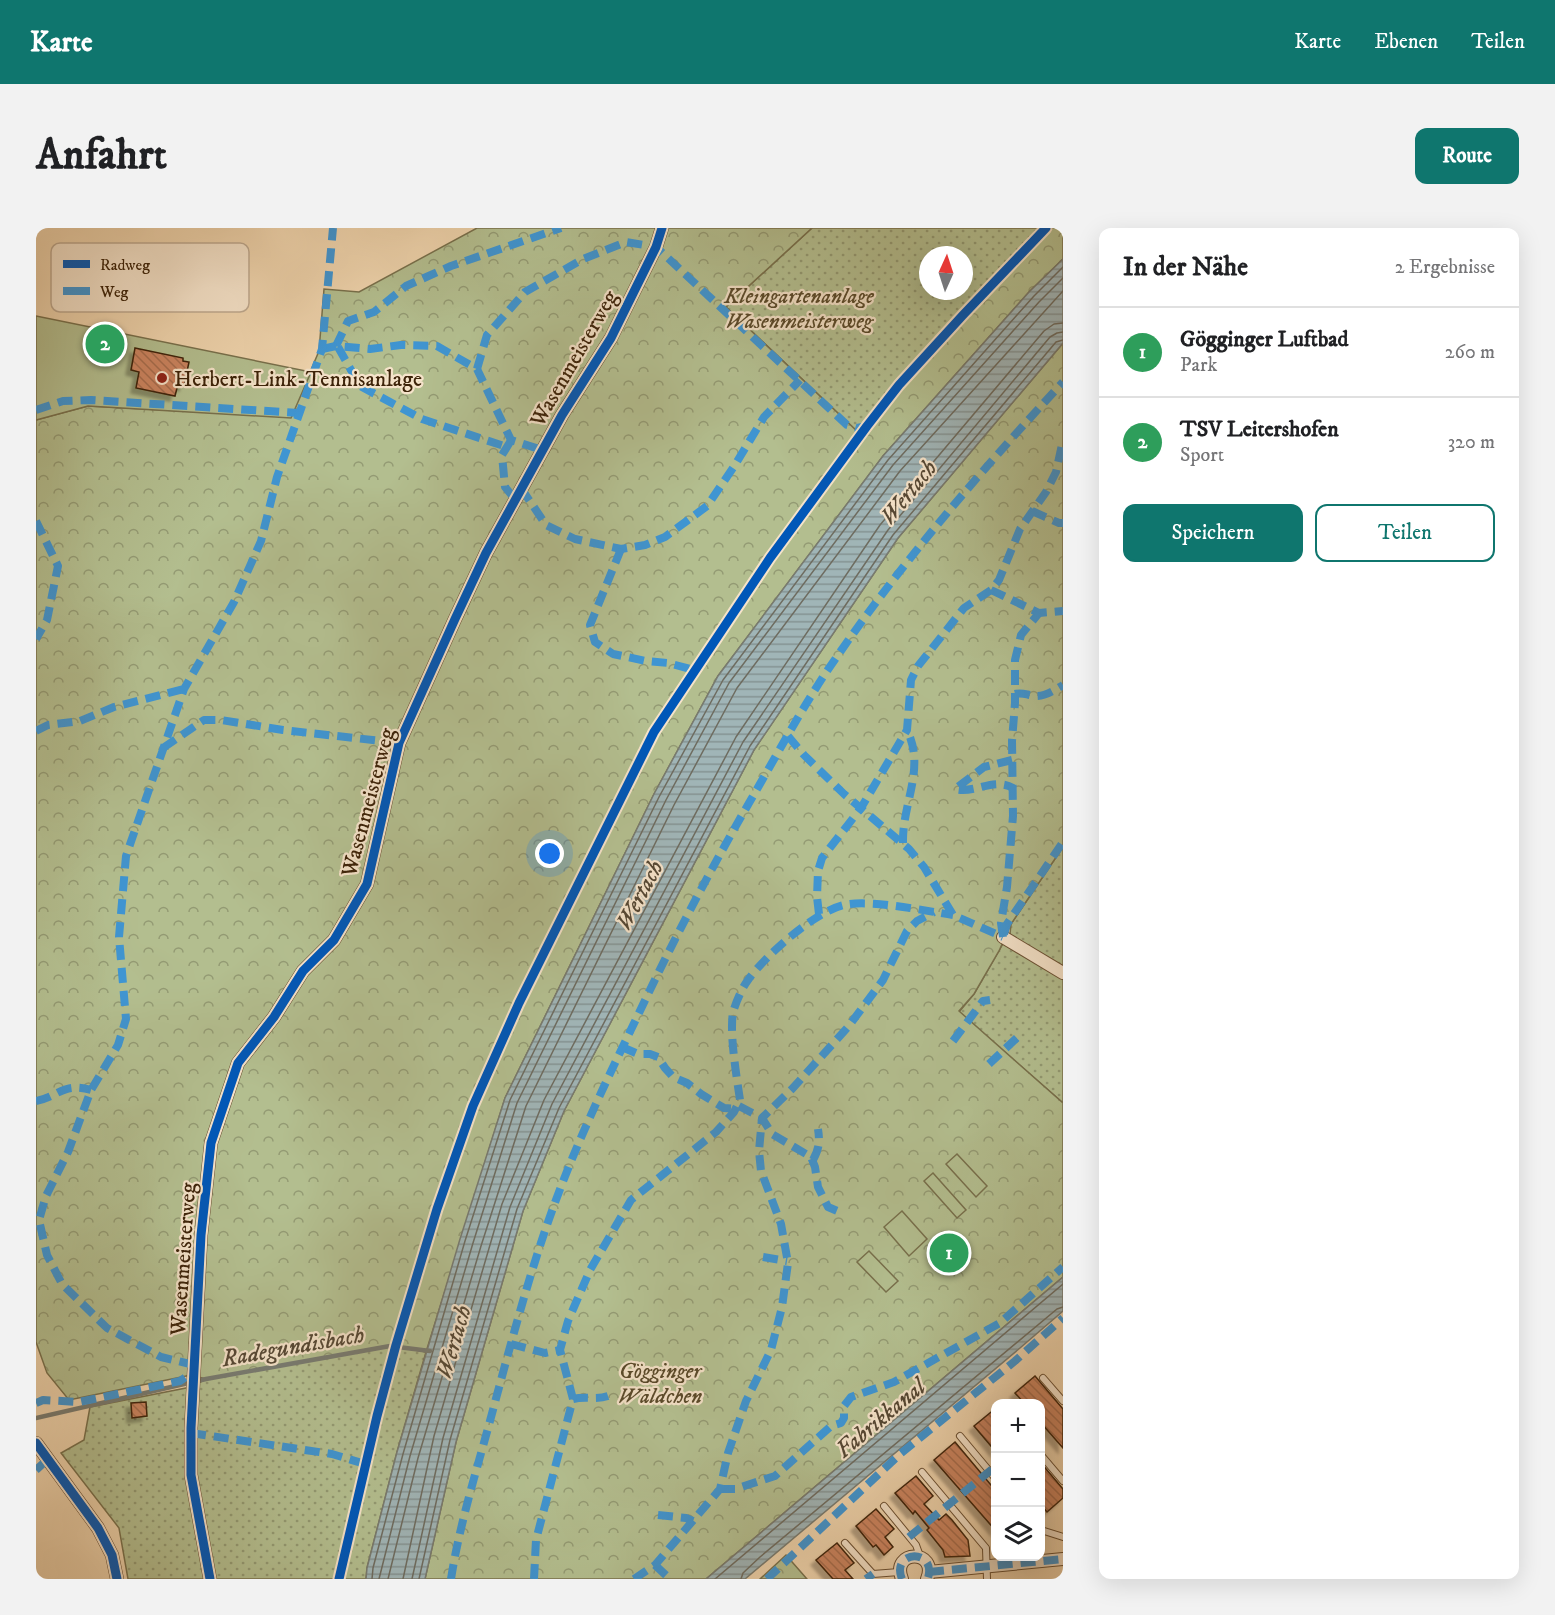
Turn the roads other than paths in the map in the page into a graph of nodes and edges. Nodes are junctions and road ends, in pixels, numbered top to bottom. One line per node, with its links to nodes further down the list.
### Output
1 (662, 228): 22 (street, Wasenmeisterweg)
2 (1003, 937): 3 (street)
3 (1063, 973)
4 (1043, 1378): 5 (lane)
5 (1063, 1401)
6 (960, 1436): 10 (lane)
7 (36, 1443): 21 (street)
8 (1045, 1460): 11 (lane)
9 (922, 1472): 18 (lane)
10 (991, 1473)
11 (1063, 1481)
12 (884, 1506): 16 (lane)
13 (1045, 1531): 14 (lane)
14 (1063, 1537)
15 (845, 1543): 19 (lane)
16 (920, 1557): 19 (street); 20 (street)
17 (1063, 1560): 18 (street)
18 (988, 1566): 20 (street); 23 (lane)
19 (901, 1576)
20 (928, 1576)
21 (117, 1579)
22 (210, 1579)
23 (987, 1579)

